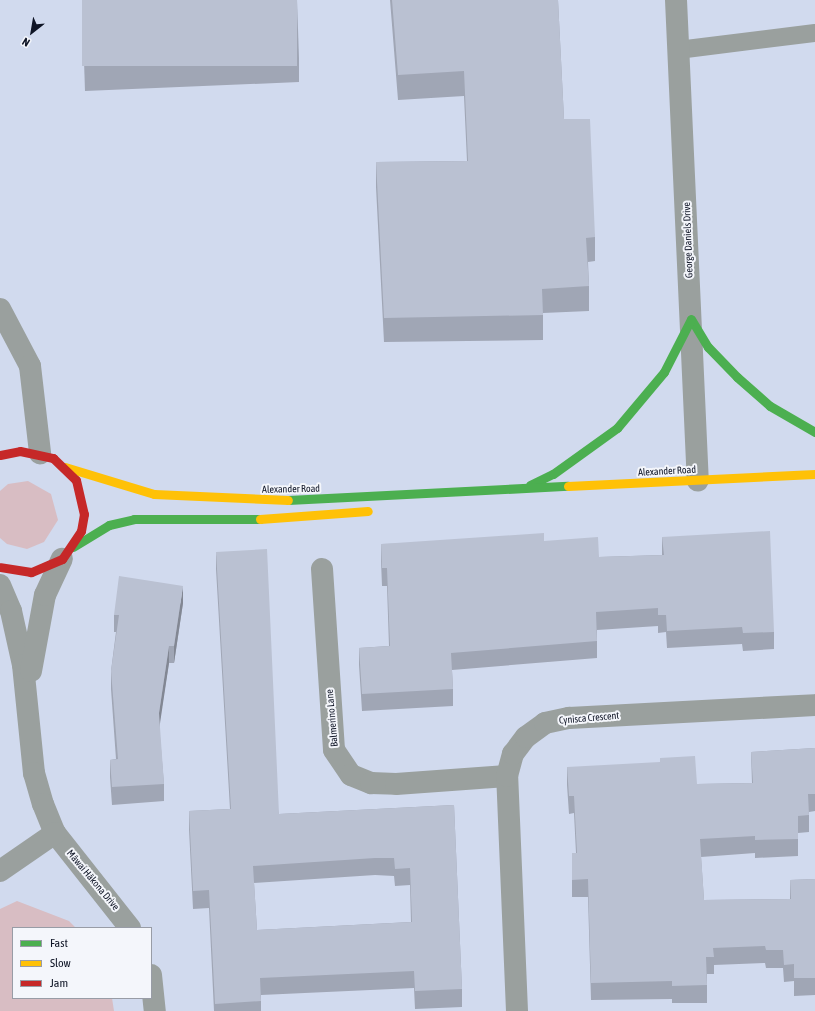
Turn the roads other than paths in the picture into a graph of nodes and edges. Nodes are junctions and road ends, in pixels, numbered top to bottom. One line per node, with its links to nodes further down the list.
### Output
1 (676, 0): 3 (street, George Daniels Drive)
2 (815, 33): 3 (lane)
3 (678, 50): 7 (street, George Daniels Drive)
4 (0, 303): 5 (street)
5 (0, 309): 6 (street); 9 (street)
6 (0, 312)
7 (691, 319): 8 (street); 13 (street, George Daniels Drive); 14 (street)
8 (815, 432)
9 (40, 453): 10 (street, Alexander Road); 11 (street, Alexander Road)
10 (0, 455)
11 (65, 467): 14 (street, Alexander Road); 17 (street, Alexander Road)
12 (815, 474): 13 (street, Alexander Road)
13 (698, 480): 14 (street, Alexander Road)
14 (521, 489): 15 (street, Alexander Road)
15 (409, 505)
16 (380, 509): 17 (street)
17 (67, 553): 18 (street); 21 (street, Māwai Hākona Drive)
18 (0, 567)
19 (322, 569): 23 (street, Balmerino Lane)
20 (0, 585): 21 (street, Māwai Hākona Drive)
21 (28, 698): 24 (street, Māwai Hākona Drive)
22 (815, 705): 23 (street, Cynisca Crescent)
23 (507, 776): 29 (street, Cynisca Crescent)
24 (55, 833): 25 (street); 26 (street, Māwai Hākona Drive)
25 (0, 872)
26 (129, 927)
27 (152, 984): 28 (street)
28 (155, 1011)
29 (517, 1011)

